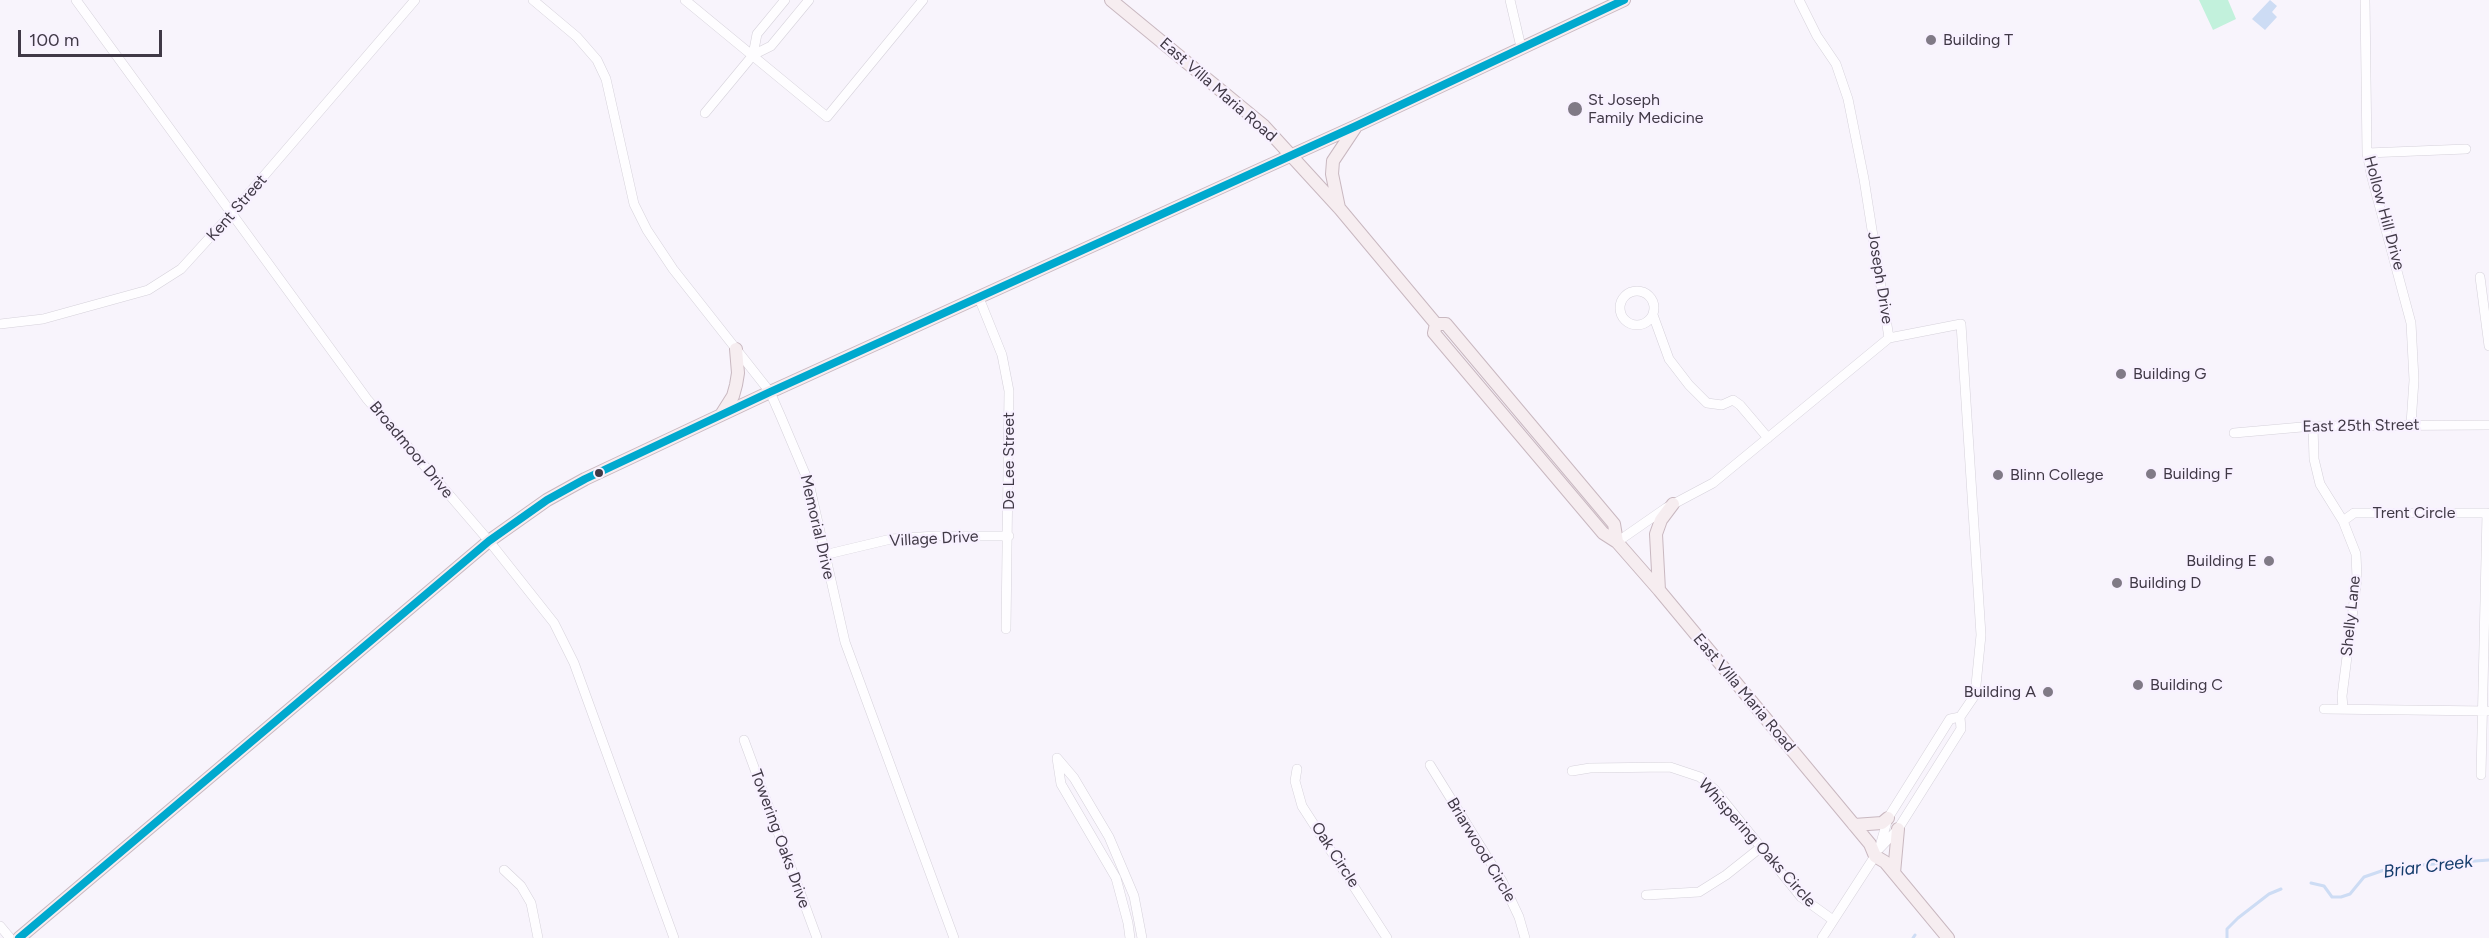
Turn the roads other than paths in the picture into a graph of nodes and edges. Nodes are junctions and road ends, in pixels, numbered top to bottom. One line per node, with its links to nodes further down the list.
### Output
1 (76, 0): 21 (street, Broadmoor Drive)
2 (415, 0): 21 (street, Kent Street)
3 (533, 0): 28 (street, Memorial Drive)
4 (685, 0): 14 (street)
5 (785, 0): 14 (street)
6 (809, 0): 14 (street)
7 (923, 0): 14 (street)
8 (1111, 0): 19 (main road, East Villa Maria Road)
9 (1510, 0): 13 (street)
10 (1624, 0): 13 (main road)
11 (1799, 0): 26 (street, Joseph Drive)
12 (2365, 0): 18 (street, Hollow Hill Drive)
13 (1521, 47): 16 (main road)
14 (753, 55): 15 (street)
15 (705, 113)
16 (1356, 126): 19 (main road); 20 (main road)
17 (2466, 149): 18 (street)
18 (2367, 153): 31 (street, Hollow Hill Drive)
19 (1291, 155): 20 (main road, East Villa Maria Road); 23 (main road)
20 (1340, 209): 40 (main road, East Villa Maria Road)
21 (232, 213): 25 (street, Kent Street); 39 (street, Broadmoor Drive)
22 (2480, 277): 27 (street)
23 (979, 298): 29 (main road); 38 (street, De Lee Street)
24 (1653, 315): 35 (street)
25 (0, 324)
26 (1889, 338): 35 (street, Joseph Drive); 47 (street)
27 (2489, 345)
28 (736, 350): 29 (street, Memorial Drive); 30 (main road)
29 (770, 392): 30 (main road); 41 (street, Memorial Drive)
30 (721, 415): 39 (main road)
31 (2411, 424): 32 (street, East 25th Street); 33 (street, East 25th Street)
32 (2489, 425)
33 (2313, 426): 34 (street, East 25th Street); 37 (street, Shelly Lane)
34 (2234, 434)
35 (1768, 438): 36 (street, Joseph Drive)
36 (1673, 504): 40 (street, Joseph Drive); 42 (main road)
37 (2343, 521): 44 (street, Shelly Lane); 46 (street, Trent Circle)
38 (1009, 536): 41 (street, Village Drive); 43 (street, De Lee Street)
39 (489, 541): 66 (main road); 68 (street, Broadmoor Drive)
40 (1617, 542): 42 (main road, East Villa Maria Road)
41 (825, 555): 70 (street, Memorial Drive)
42 (1659, 590): 54 (main road, East Villa Maria Road)
43 (1006, 629)
44 (2343, 708): 45 (street); 46 (street)
45 (2324, 709)
46 (2486, 711): 52 (street)
47 (1960, 717): 53 (street); 55 (street)
48 (744, 740): 69 (street, Towering Oaks Drive)
49 (1430, 765): 74 (street, Briarwood Circle)
50 (1297, 769): 73 (street, Oak Circle)
51 (1572, 771): 56 (street, Whispering Oaks Circle)
52 (2481, 775)
53 (1888, 818): 54 (main road); 57 (street)
54 (1854, 825): 57 (main road, East Villa Maria Road)
55 (1898, 829): 57 (street); 61 (main road)
56 (1760, 848): 62 (street); 63 (street, Whispering Oaks Circle)
57 (1877, 853): 61 (main road, East Villa Maria Road); 63 (street)
58 (1118, 856): 59 (street); 59 (street); 72 (street)
59 (1108, 861): 71 (street)
60 (504, 870): 67 (street)
61 (1894, 873): 76 (main road, East Villa Maria Road)
62 (1646, 895)
63 (1833, 920): 75 (street)
64 (0, 926): 65 (street)
65 (10, 938)
66 (20, 938)
67 (538, 938)
68 (674, 938)
69 (816, 938)
70 (954, 938)
71 (1130, 938)
72 (1142, 938)
73 (1387, 938)
74 (1525, 938)
75 (1822, 938)
76 (1948, 938)

